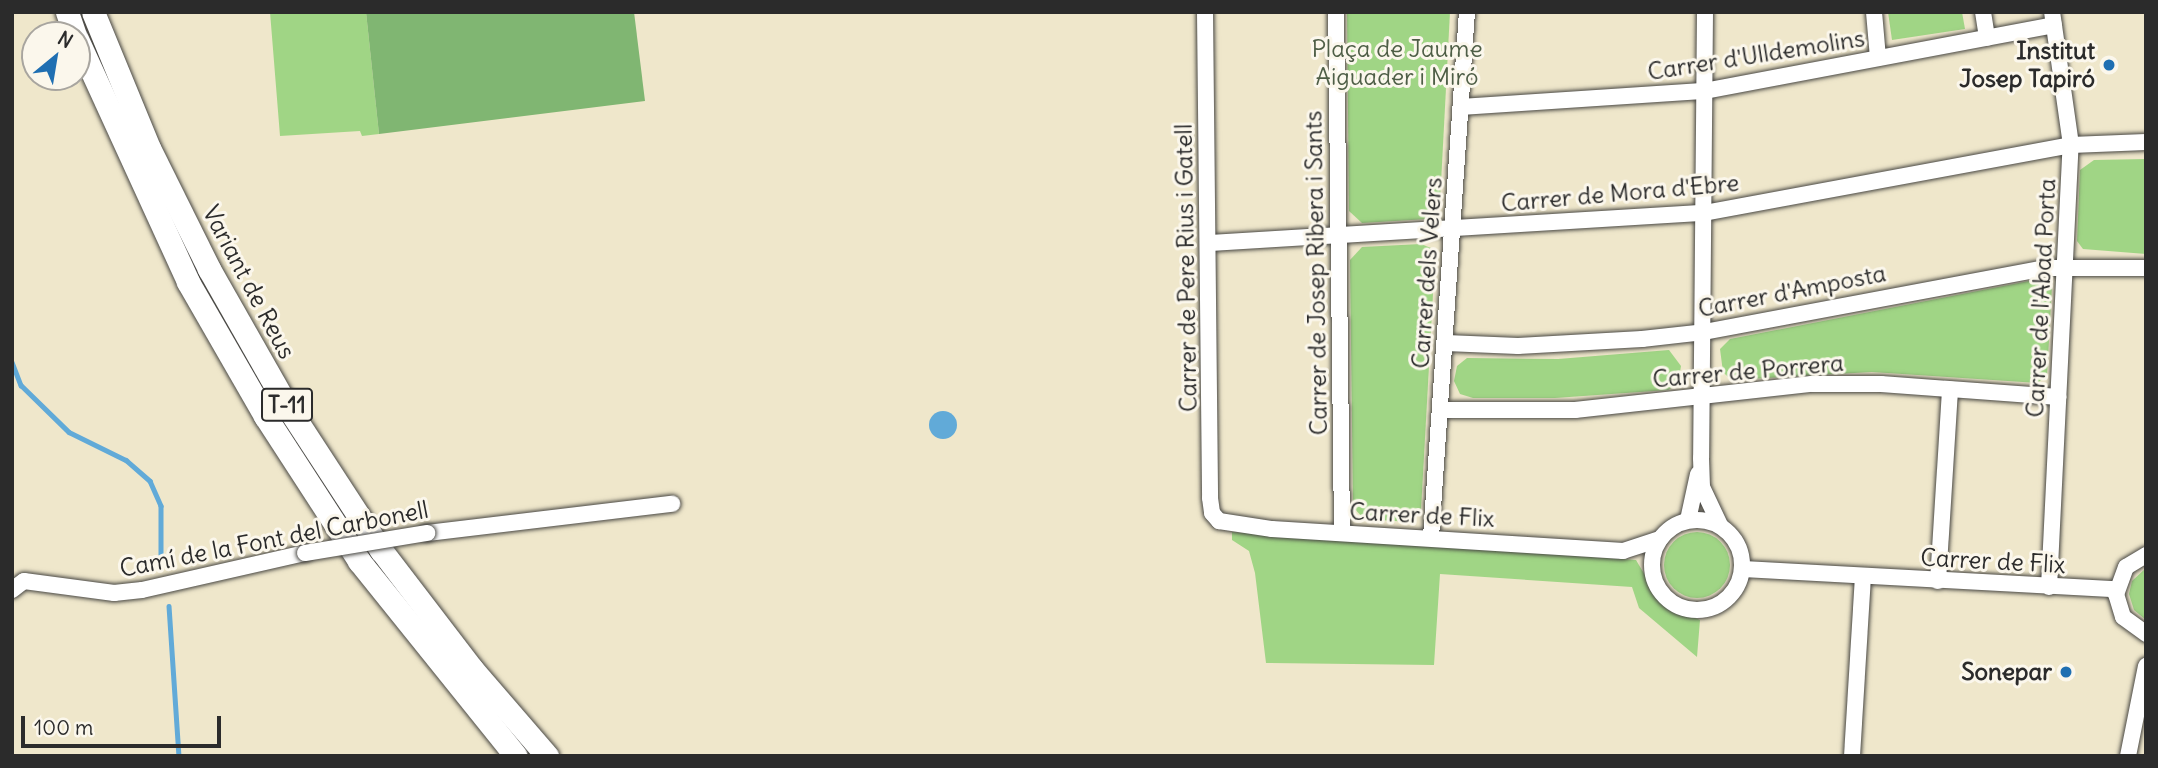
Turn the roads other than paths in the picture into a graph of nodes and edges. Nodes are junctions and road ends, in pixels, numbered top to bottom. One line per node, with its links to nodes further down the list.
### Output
1 (93, 12): 50 (highway, Variant de Reus / T-11)
2 (1205, 12): 19 (street, Carrer de Pere Rius i Gatell)
3 (1336, 12): 18 (street, Carrer de Josep Ribera i Sants)
4 (1467, 12): 13 (street, Carrer dels Velers)
5 (1705, 12): 12 (street)
6 (1874, 12): 10 (street)
7 (1983, 12): 9 (street)
8 (2053, 19): 9 (street, Carrer d'Ulldemolins); 15 (street, Carrer de l'Abad Porta)
9 (1987, 38): 10 (street, Carrer d'Ulldemolins)
10 (1878, 58): 12 (street, Carrer d'Ulldemolins)
11 (91, 70): 49 (highway, Variant de Reus / T-11)
12 (1705, 91): 13 (street, Carrer d'Ulldemolins); 16 (street)
13 (1461, 107): 17 (street, Carrer dels Velers)
14 (2146, 142): 15 (street, Carrer de Mora d'Ebre)
15 (2071, 145): 16 (street, Carrer de Mora d'Ebre); 20 (street, Carrer de l'Abad Porta)
16 (1704, 213): 17 (street, Carrer de Mora d'Ebre); 22 (street)
17 (1453, 230): 18 (street, Carrer de Mora d'Ebre); 23 (street, Carrer dels Velers)
18 (1338, 237): 19 (street, Carrer de Mora d'Ebre); 33 (street, Carrer de Josep Ribera i Sants)
19 (1210, 243): 31 (street, Carrer de Pere Rius i Gatell)
20 (2066, 266): 21 (street, Carrer d'Amposta); 22 (street, Carrer d'Amposta); 26 (street, Carrer de l'Abad Porta)
21 (2146, 268)
22 (1704, 332): 23 (street, Carrer d'Amposta); 25 (street)
23 (1446, 343): 27 (street, Carrer dels Velers)
24 (1950, 389): 25 (street, Carrer de Porrera); 26 (street, Carrer de Porrera); 41 (street)
25 (1703, 397): 27 (street, Carrer de Porrera); 28 (street)
26 (2059, 397): 42 (street, Carrer de l'Abad Porta)
27 (1441, 410): 34 (street, Carrer dels Velers)
28 (1701, 458): 30 (street); 32 (street)
29 (672, 504): 44 (street, Camí de la Font del Carbonell, bridge)
30 (1688, 520): 32 (street); 35 (street)
31 (1220, 521): 33 (street, Carrer de Flix)
32 (1720, 525): 39 (street)
33 (1342, 533): 34 (street, Carrer de Flix)
34 (1431, 537): 36 (street, Carrer de Flix)
35 (1660, 539): 36 (street, Carrer de Flix); 38 (street)
36 (1623, 551): 38 (street, Carrer de Flix)
37 (2146, 555): 43 (street)
38 (1652, 565): 39 (street)
39 (1742, 569): 40 (street, Carrer de Flix)
40 (1863, 577): 41 (street, Carrer de Flix); 51 (street)
41 (1938, 581): 42 (street, Carrer de Flix)
42 (2049, 587): 43 (street, Carrer de Flix)
43 (2116, 589): 45 (street)
44 (12, 590)
45 (2146, 634)
46 (2146, 666): 47 (street)
47 (2137, 731): 48 (street); 52 (street)
48 (2146, 747)
49 (516, 756)
50 (547, 756)
51 (1852, 756)
52 (2128, 756)

